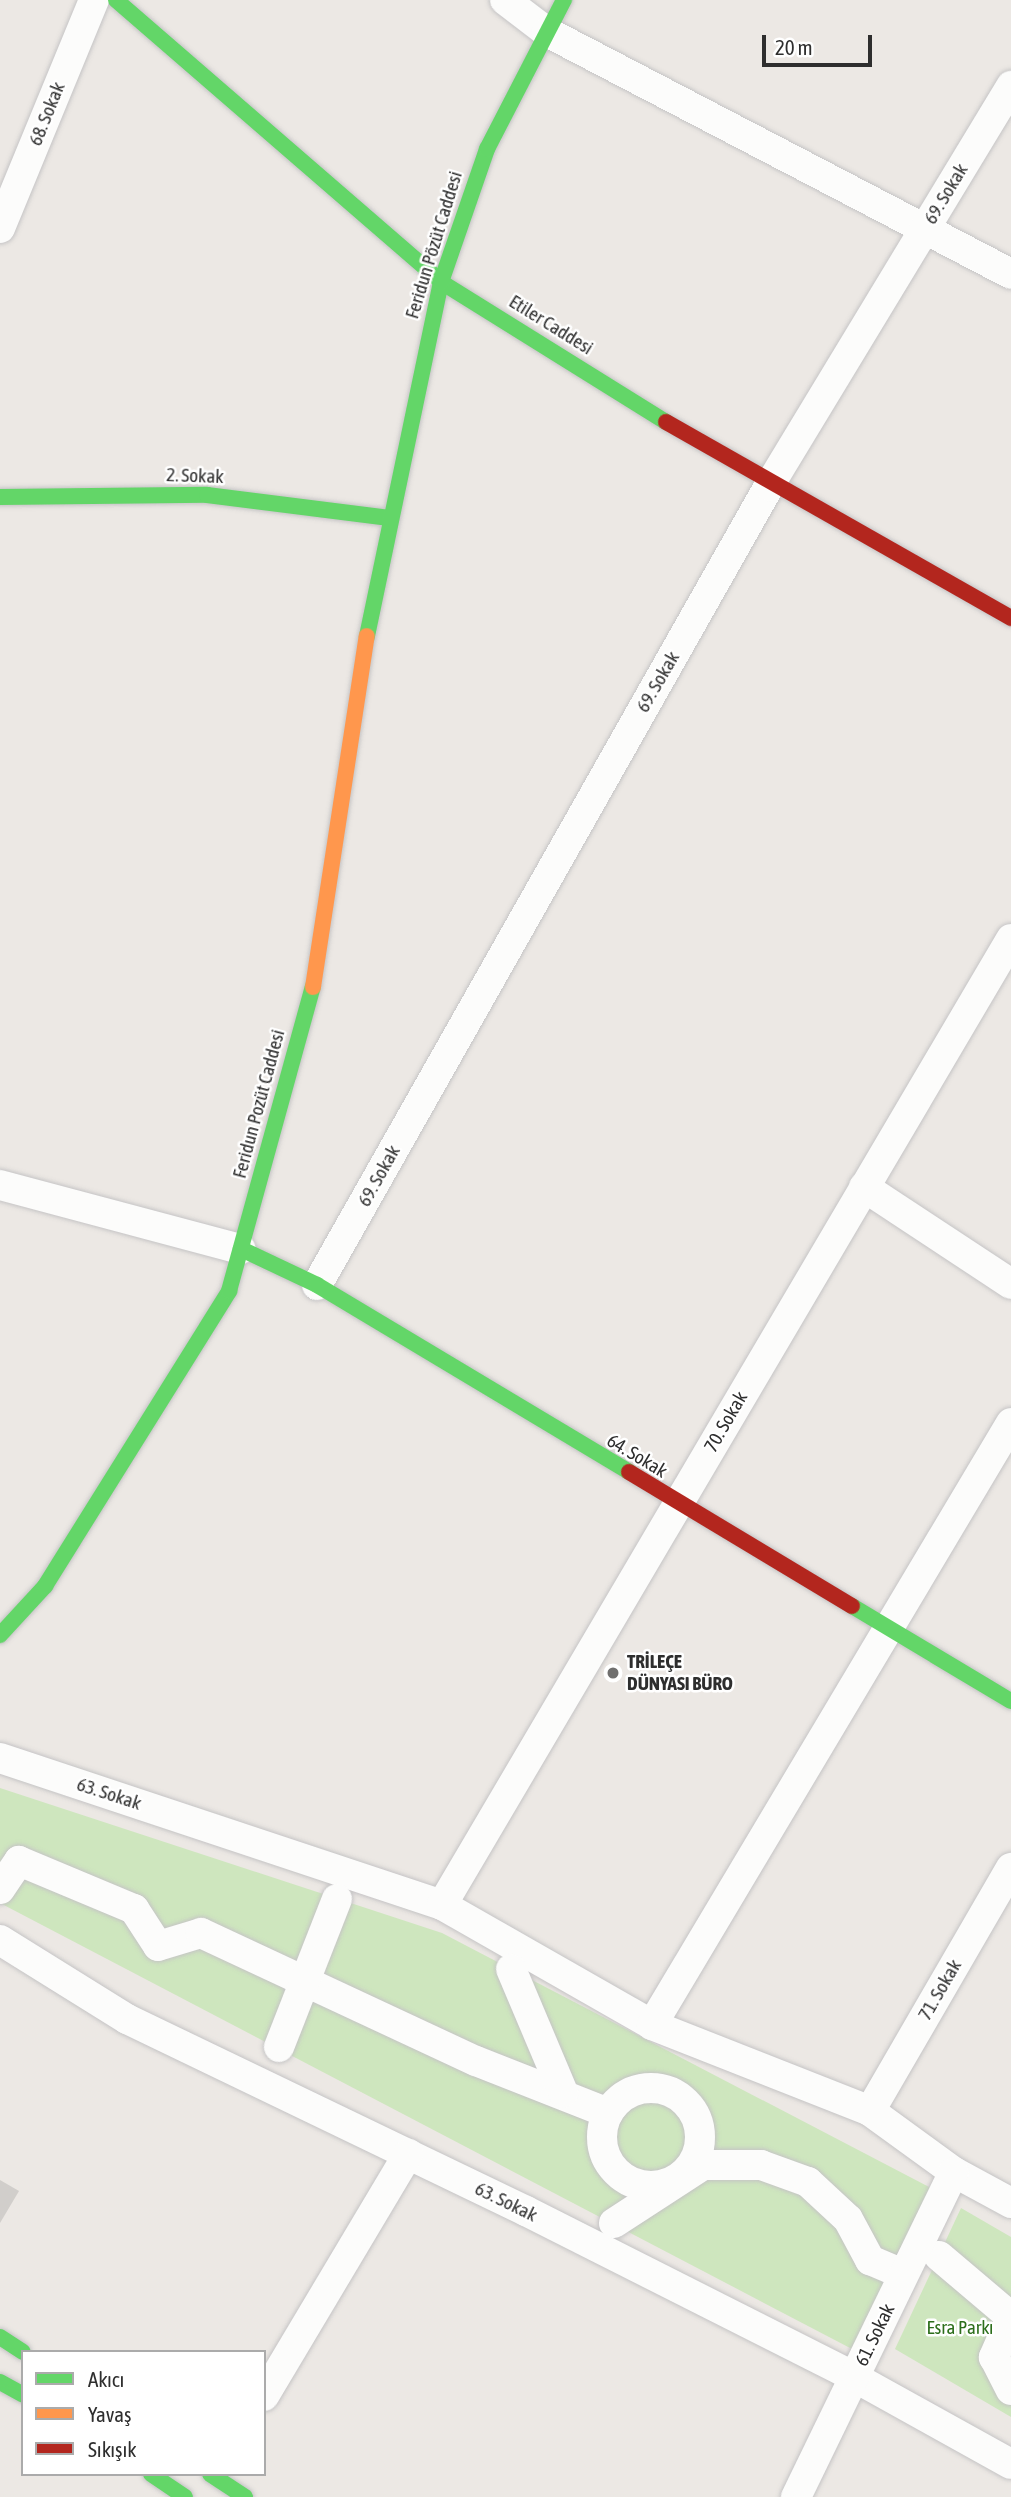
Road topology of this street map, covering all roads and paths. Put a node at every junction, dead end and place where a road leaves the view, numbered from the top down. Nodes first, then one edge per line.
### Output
1 (94, 0) edge
2 (116, 0) edge
3 (505, 0) edge
4 (564, 0) edge
5 (547, 32) junction
6 (1011, 86) edge
7 (927, 225) junction
8 (0, 228) edge
9 (1011, 274) edge
10 (441, 282) junction
11 (769, 486) junction
12 (0, 497) edge
13 (388, 518) junction
14 (1011, 618) edge
15 (1011, 939) edge
16 (0, 1185) edge
17 (864, 1187) junction
18 (241, 1249) junction
19 (1011, 1284) edge
20 (317, 1285) junction
21 (1011, 1423) edge
22 (677, 1505) junction
23 (887, 1630) junction
24 (0, 1635) edge
25 (1011, 1701) edge
26 (0, 1758) edge
27 (1011, 1868) edge
28 (0, 1889) edge
29 (337, 1899) dead end
30 (442, 1905) junction
31 (0, 1940) edge
32 (511, 1969) dead end
33 (306, 1982) junction
34 (652, 2025) junction
35 (279, 2047) dead end
36 (563, 2092) junction
37 (870, 2111) junction
38 (608, 2113) junction
39 (408, 2154) junction
40 (954, 2172) junction
41 (684, 2173) junction
42 (1011, 2203) edge
43 (614, 2223) dead end
44 (939, 2256) dead end
45 (891, 2269) dead end
46 (1011, 2318) edge
47 (0, 2337) edge
48 (21, 2351) edge
49 (855, 2377) junction
50 (0, 2382) edge
51 (1011, 2390) edge
52 (266, 2393) edge
53 (21, 2394) edge
54 (1011, 2464) edge
55 (154, 2476) edge
56 (215, 2476) edge
57 (185, 2497) edge
58 (245, 2497) edge
59 (796, 2497) edge

1 - 8 street, 68. Sokak
2 - 10 street, Etiler Caddesi
3 - 5 street
4 - 5 street, Feridun Pözüt Caddesi
5 - 7 street
5 - 10 street, Feridun Pözüt Caddesi
6 - 7 street, 69. Sokak
7 - 9 street
7 - 11 street, 69. Sokak
10 - 11 street, Etiler Caddesi
10 - 13 street, Feridun Pözüt Caddesi
11 - 14 street, Etiler Caddesi
11 - 20 street, 69. Sokak
12 - 13 street, 2. Sokak
13 - 18 street, Feridun Pozüt Caddesi
15 - 17 street, 70. Sokak
16 - 18 street
17 - 19 street
17 - 22 street, 70. Sokak
18 - 20 street, 64. Sokak
18 - 24 street, Feridun Pozüt Caddesi
20 - 22 street, 64. Sokak
21 - 23 street
22 - 23 street, 64. Sokak
22 - 30 street, 70. Sokak
23 - 25 street, 64. Sokak
23 - 34 street
26 - 30 street, 63. Sokak
27 - 37 street, 71. Sokak
28 - 33 street
29 - 33 street
30 - 34 street, 63. Sokak
31 - 39 street, 63. Sokak
32 - 36 street
33 - 35 street
33 - 36 street
34 - 37 street, 63. Sokak
36 - 38 street
37 - 40 street, 63. Sokak
38 - 41 street
38 - 41 street
39 - 49 street, 63. Sokak
39 - 52 street
40 - 42 street, 63. Sokak
40 - 49 street, 61. Sokak
41 - 43 street
41 - 45 street
44 - 46 street
46 - 51 street
47 - 48 street
49 - 54 street, 63. Sokak
49 - 59 street, 61. Sokak
50 - 53 street
55 - 57 street
56 - 58 street

